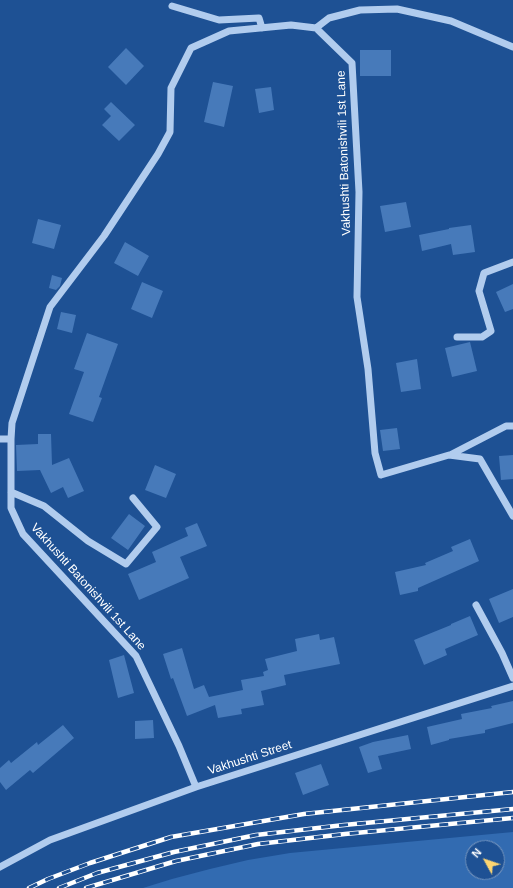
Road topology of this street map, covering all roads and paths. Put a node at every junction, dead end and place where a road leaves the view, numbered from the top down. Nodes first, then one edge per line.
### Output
1 (172, 6) dead end
2 (262, 28) junction
3 (316, 28) junction
4 (513, 47) edge
5 (513, 262) edge
6 (457, 337) dead end
7 (513, 426) edge
8 (0, 439) edge
9 (11, 439) junction
10 (449, 455) junction
11 (11, 492) junction
12 (133, 498) dead end
13 (513, 516) edge
14 (476, 605) dead end
15 (513, 678) edge
16 (513, 686) edge
17 (196, 787) junction
18 (0, 867) edge

1 - 2 street
2 - 3 street, Vakhushti Batonishvili 1st Lane
2 - 9 street, Vakhushti Batonishvili 1st Lane
3 - 4 street
3 - 10 street, Vakhushti Batonishvili 1st Lane
5 - 6 street
7 - 10 street
8 - 9 street
9 - 11 street, Vakhushti Batonishvili 1st Lane
10 - 13 street, Vakhushti Batonishvili 1st Lane
11 - 12 street
11 - 17 street, Vakhushti Batonishvili 1st Lane
14 - 15 street
16 - 17 street, Vakhushti Street
17 - 18 street, Vakhushti Street

